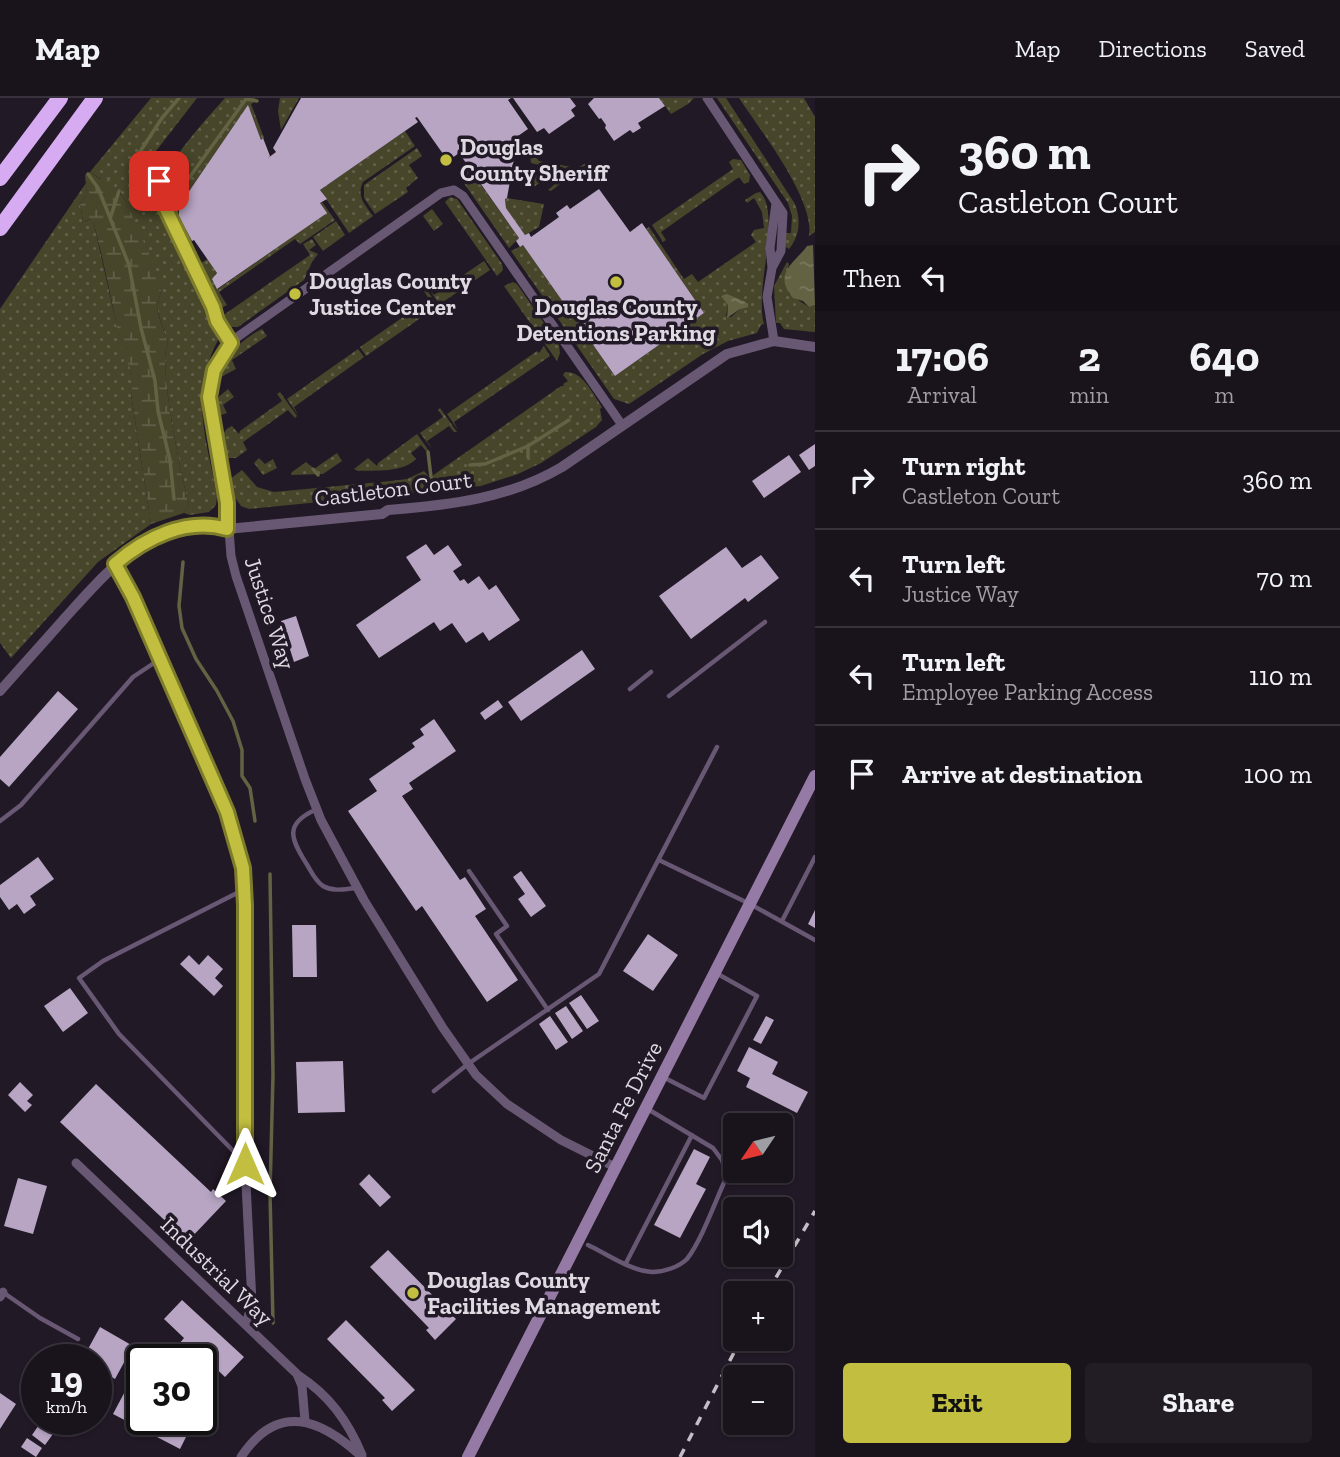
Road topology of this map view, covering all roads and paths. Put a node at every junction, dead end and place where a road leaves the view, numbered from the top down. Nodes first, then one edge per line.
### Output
1 (60, 98) edge
2 (96, 98) edge
3 (707, 98) edge
4 (164, 170) dead end
5 (0, 178) edge
6 (0, 228) edge
7 (774, 341) junction
8 (231, 343) junction
9 (815, 347) edge
10 (622, 425) junction
11 (227, 529) junction
12 (115, 564) junction
13 (765, 622) dead end
14 (160, 659) junction
15 (651, 672) dead end
16 (630, 689) dead end
17 (0, 691) edge
18 (669, 696) dead end
19 (717, 747) dead end
20 (815, 776) edge
21 (317, 809) junction
22 (0, 821) edge
23 (815, 857) edge
24 (659, 860) junction
25 (469, 871) dead end
26 (357, 888) junction
27 (245, 889) junction
28 (750, 904) junction
29 (782, 921) junction
30 (815, 940) edge
31 (715, 973) junction
32 (548, 1010) junction
33 (468, 1064) junction
34 (662, 1076) junction
35 (434, 1091) dead end
36 (646, 1108) junction
37 (692, 1135) junction
38 (75, 1163) dead end
39 (245, 1164) junction
40 (615, 1167) junction
41 (588, 1245) dead end
42 (626, 1263) junction
43 (2, 1295) edge
44 (246, 1325) junction
45 (78, 1339) dead end
46 (297, 1374) junction
47 (305, 1420) junction
48 (356, 1455) edge
49 (241, 1457) edge
50 (468, 1457) edge

1 - 5 highway
2 - 6 highway
3 - 7 street
4 - 8 street
7 - 9 street, Castleton Court
7 - 10 street, Castleton Court
8 - 10 street, Justice Way
8 - 11 street, Justice Way
10 - 11 street, Castleton Court
11 - 12 street, Castleton Court
11 - 21 street, Justice Way
12 - 14 street
12 - 17 street, Castleton Court
13 - 18 lane
14 - 22 lane
14 - 27 street
15 - 16 lane
19 - 24 lane
20 - 28 main road, Santa Fe Drive
21 - 26 street, Justice Way
21 - 26 lane
23 - 29 lane
24 - 28 lane
24 - 32 lane
25 - 32 lane
26 - 33 street, Justice Way
27 - 39 street
27 - 39 lane
28 - 29 lane
28 - 31 main road, Santa Fe Drive
29 - 30 lane
31 - 34 main road, Santa Fe Drive
31 - 34 lane
32 - 33 lane
33 - 35 lane
33 - 40 street, Justice Way
34 - 36 main road, Santa Fe Drive
36 - 37 lane
36 - 40 main road, Santa Fe Drive
37 - 42 lane
37 - 42 lane
38 - 44 street, Industrial Way
39 - 44 street
40 - 50 main road, Santa Fe Drive
41 - 42 lane
43 - 45 lane
44 - 46 street, Industrial Way
46 - 47 street
46 - 48 street, Industrial Way
47 - 48 street
47 - 49 street

